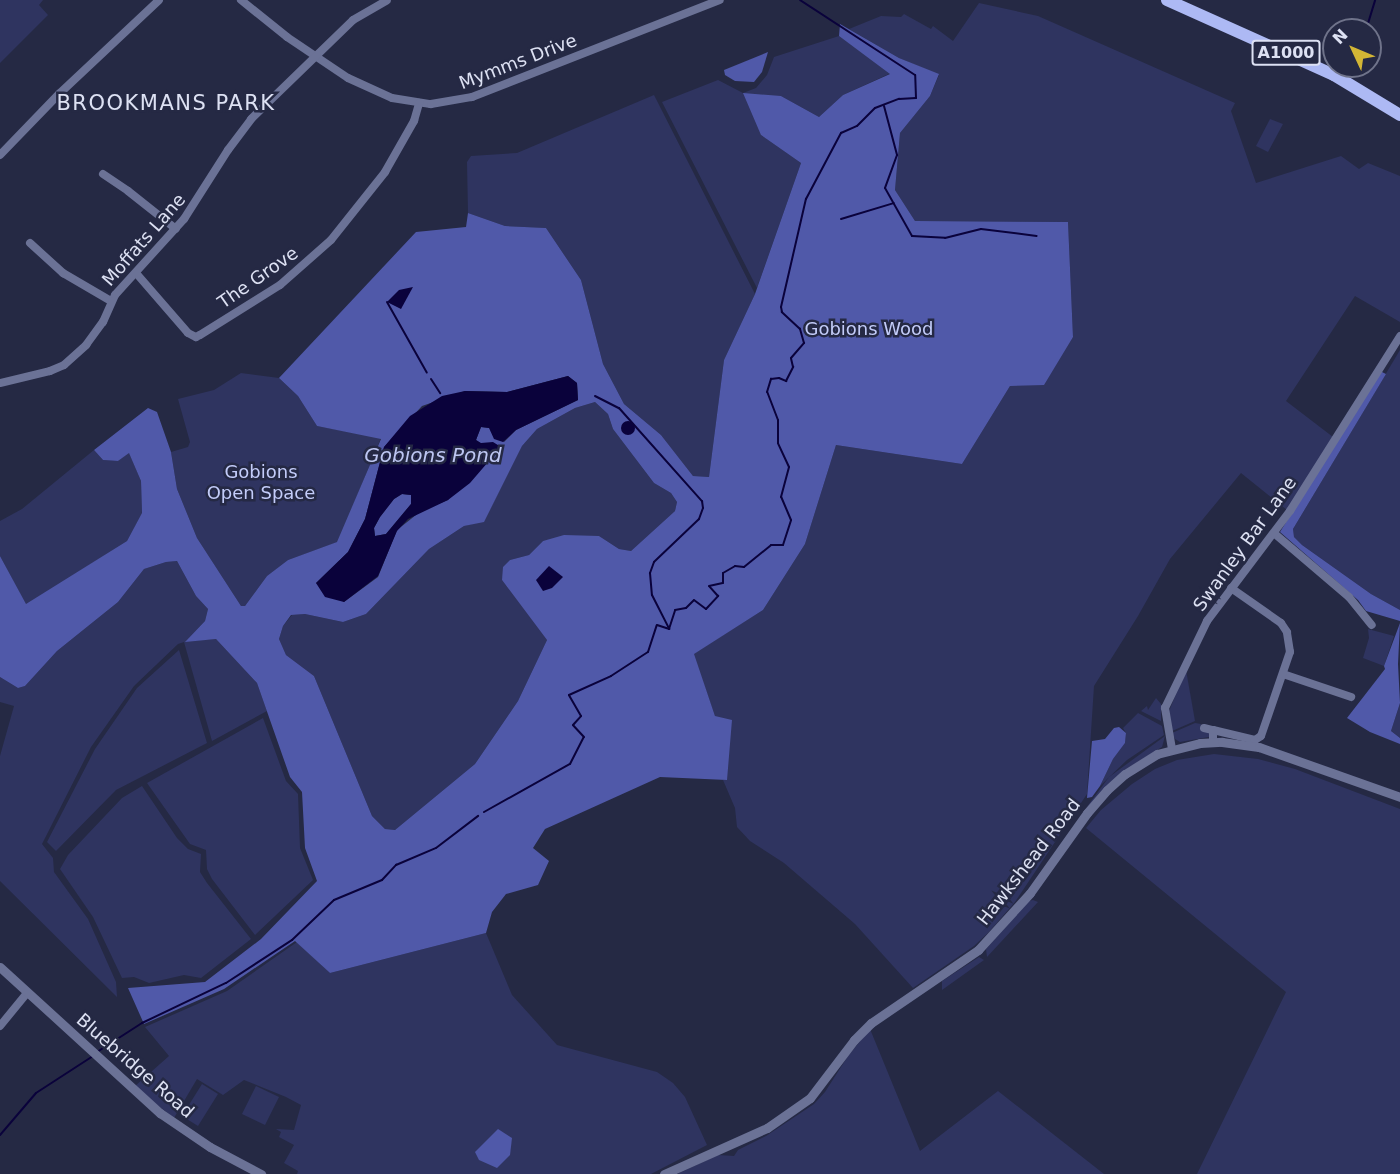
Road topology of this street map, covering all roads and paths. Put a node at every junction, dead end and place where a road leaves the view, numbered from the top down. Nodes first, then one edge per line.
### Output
1 (159, 0) edge
2 (241, 0) edge
3 (387, 0) edge
4 (720, 0) edge
5 (1167, 0) edge
6 (315, 57) junction
7 (419, 104) junction
8 (1400, 115) edge
9 (0, 155) edge
10 (103, 174) dead end
11 (176, 229) junction
12 (30, 243) dead end
13 (136, 273) junction
14 (111, 301) junction
15 (1400, 336) edge
16 (0, 383) edge
17 (1275, 534) junction
18 (1231, 588) junction
19 (1372, 625) dead end
20 (1283, 674) junction
21 (1351, 697) dead end
22 (1204, 728) dead end
23 (1213, 730) junction
24 (1213, 742) junction
25 (1172, 749) junction
26 (1400, 797) edge
27 (0, 967) edge
28 (27, 993) junction
29 (0, 1026) edge
30 (261, 1174) edge
31 (664, 1174) edge

1 - 9 street
2 - 6 street, Mymms Drive
3 - 6 street, Moffats Lane
4 - 7 street, Mymms Drive
5 - 8 main road, A1000
6 - 7 street, Mymms Drive
6 - 11 street, Moffats Lane
7 - 13 street, The Grove
10 - 11 street
11 - 13 street, Moffats Lane
12 - 14 street
13 - 14 street, Moffats Lane
14 - 16 street, Moffats Lane
15 - 17 street, Swanley Bar Lane
17 - 18 street, Swanley Bar Lane
17 - 19 street
18 - 20 street
18 - 25 street, Swanley Bar Lane
20 - 21 street
20 - 23 street
22 - 23 street
23 - 24 street
24 - 25 street, Hawkshead Road
24 - 26 street, Hawkshead Road
25 - 31 street, Hawkshead Road
27 - 28 street, Bluebridge Road
28 - 29 street
28 - 30 street, Bluebridge Road

